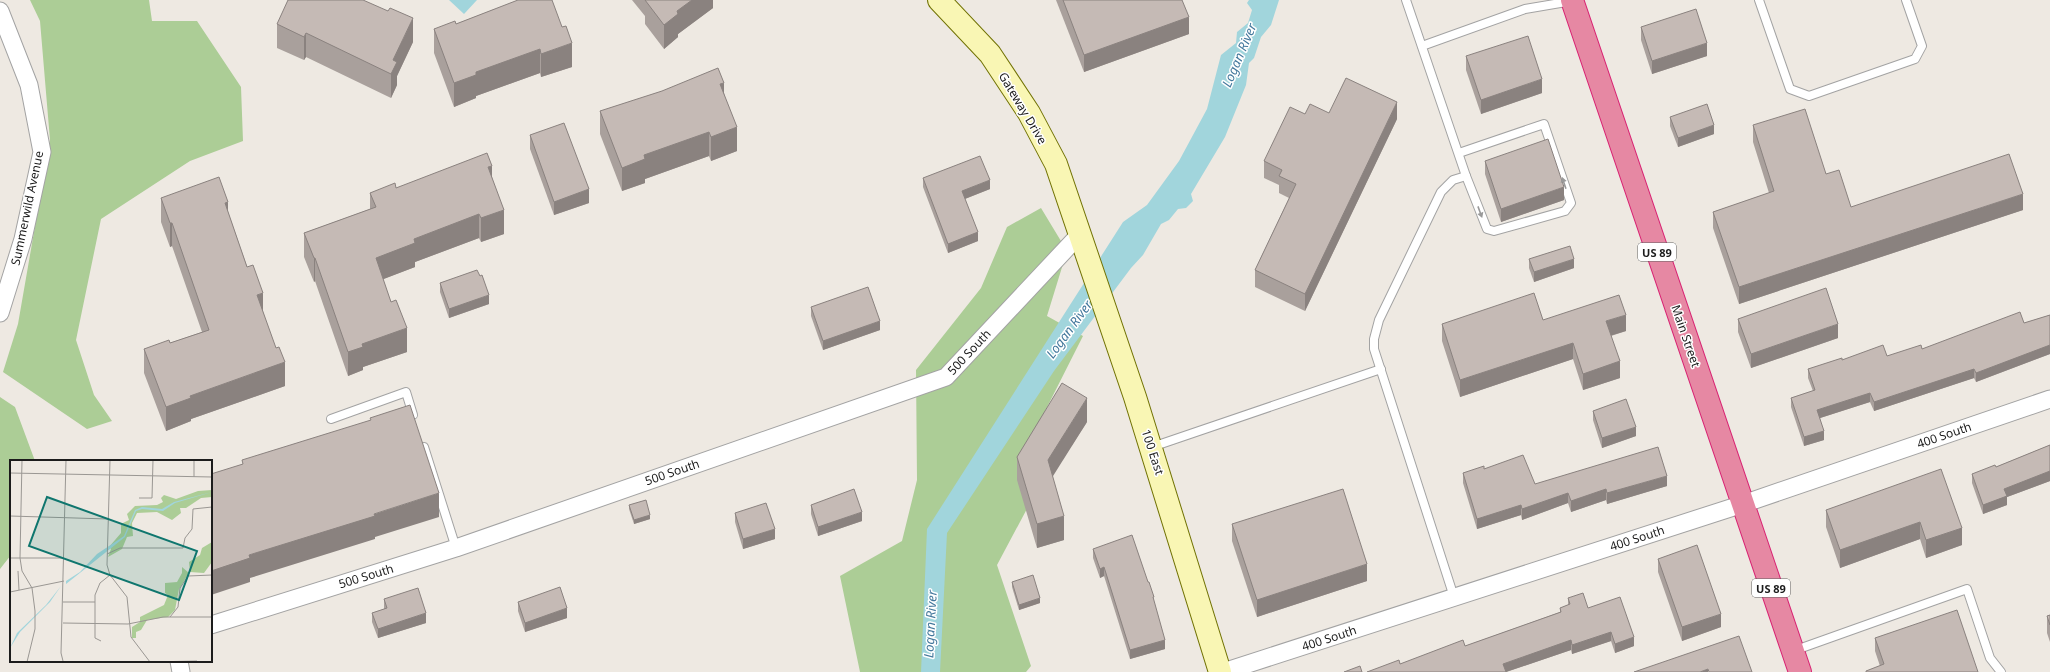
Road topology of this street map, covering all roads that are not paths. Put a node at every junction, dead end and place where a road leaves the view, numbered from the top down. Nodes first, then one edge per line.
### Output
1 (939, 0) edge
2 (1406, 0) edge
3 (1573, 0) edge
4 (1759, 0) edge
5 (1906, 0) edge
6 (0, 11) edge
7 (1422, 46) junction
8 (1459, 153) junction
9 (1466, 176) junction
10 (1080, 234) junction
11 (0, 313) edge
12 (1380, 369) junction
13 (2050, 399) edge
14 (331, 419) dead end
15 (416, 422) edge
16 (421, 438) edge
17 (1151, 448) junction
18 (1743, 504) junction
19 (456, 548) junction
20 (1454, 597) junction
21 (212, 625) edge
22 (1793, 651) junction
23 (179, 662) edge
24 (181, 672) edge
25 (1220, 672) edge
26 (1223, 672) edge
27 (1800, 672) edge
28 (2002, 672) edge

1 - 10 main road, Gateway Drive
2 - 7 lane
3 - 7 lane
3 - 18 highway, Main Street / US 89
4 - 5 lane
6 - 11 street, Summerwild Avenue
7 - 8 lane
8 - 9 lane
9 -> 8 lane
9 - 12 lane
10 - 17 main road, 100 East
10 - 19 street, 500 South
12 - 17 lane
12 - 20 lane
13 - 18 street, 400 South
14 - 15 lane
16 - 19 lane
17 - 25 main road, 100 East
18 - 20 street, 400 South
18 - 22 highway, Main Street / US 89
19 - 21 street, 500 South
20 - 26 street, 400 South
22 - 27 highway, Main Street / US 89
22 - 28 lane
23 - 24 street

